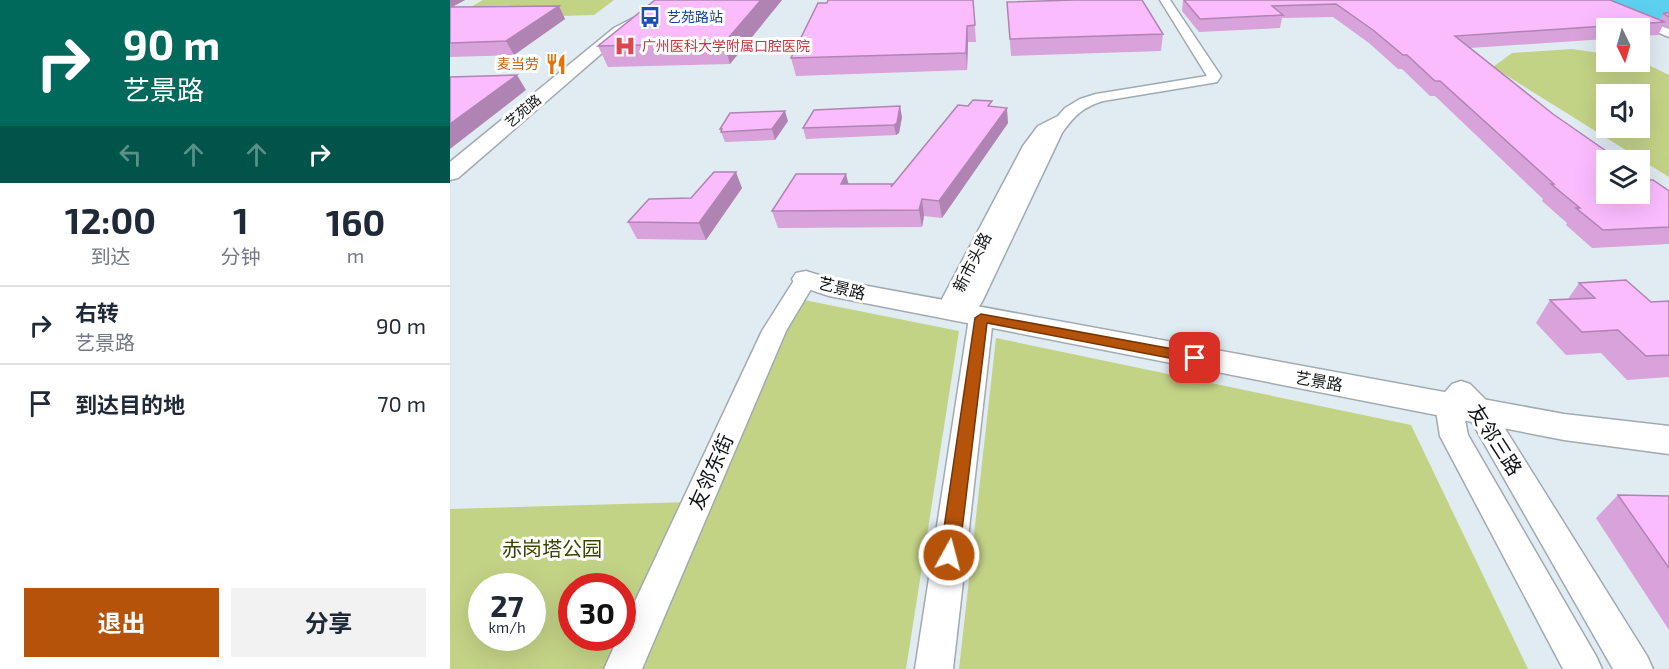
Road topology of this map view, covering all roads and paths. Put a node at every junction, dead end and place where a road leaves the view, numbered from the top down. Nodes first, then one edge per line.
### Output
1 (681, 0) edge
2 (691, 0) edge
3 (1165, 0) edge
4 (1585, 0) edge
5 (1669, 25) edge
6 (1654, 27) junction
7 (1669, 33) edge
8 (450, 160) edge
9 (450, 173) edge
10 (806, 279) joint
11 (965, 308) junction
12 (1463, 402) junction
13 (1669, 422) edge
14 (1669, 440) edge
15 (623, 669) edge
16 (934, 669) edge
17 (1583, 669) edge
18 (1634, 669) edge

1 - 8 street, 艺苑路
2 - 9 street, 艺苑路
3 - 11 street, 新市头路
4 - 6 street
5 - 6 street
6 - 7 street
10 - 11 street, 艺景路
10 - 15 street, 友邻东街
11 - 12 street, 艺景路
11 - 16 street, 新市头路
12 - 13 street, 艺景路
12 - 14 street, 艺景路
12 - 17 street, 友邻三路
12 - 18 street, 友邻三路

